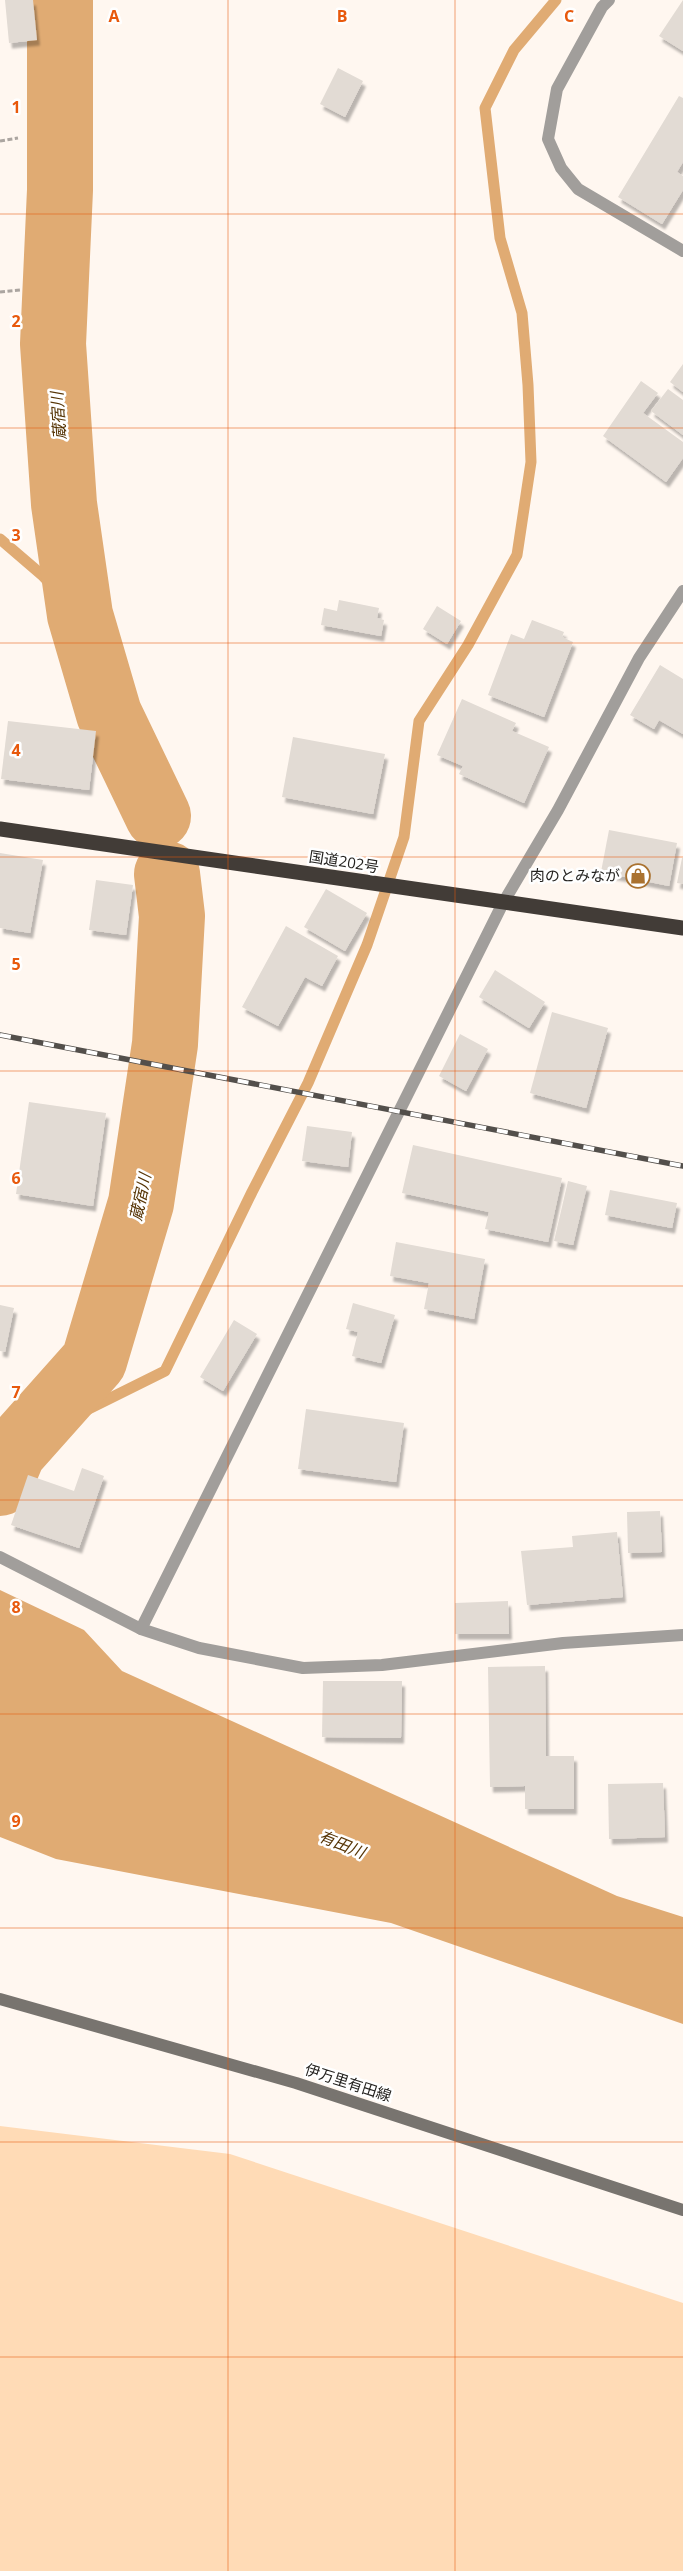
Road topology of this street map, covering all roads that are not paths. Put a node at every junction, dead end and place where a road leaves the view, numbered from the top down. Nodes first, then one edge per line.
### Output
1 (608, 0) edge
2 (683, 251) edge
3 (683, 591) edge
4 (0, 829) edge
5 (503, 903) junction
6 (683, 928) edge
7 (0, 1557) edge
8 (141, 1629) junction
9 (683, 1635) edge
10 (0, 1999) edge
11 (683, 2210) edge

1 - 2 street
3 - 5 street
4 - 5 highway, 国道202号
5 - 6 highway, 国道202号
5 - 8 street
7 - 8 street
8 - 9 street
10 - 11 main road, 伊万里有田線

